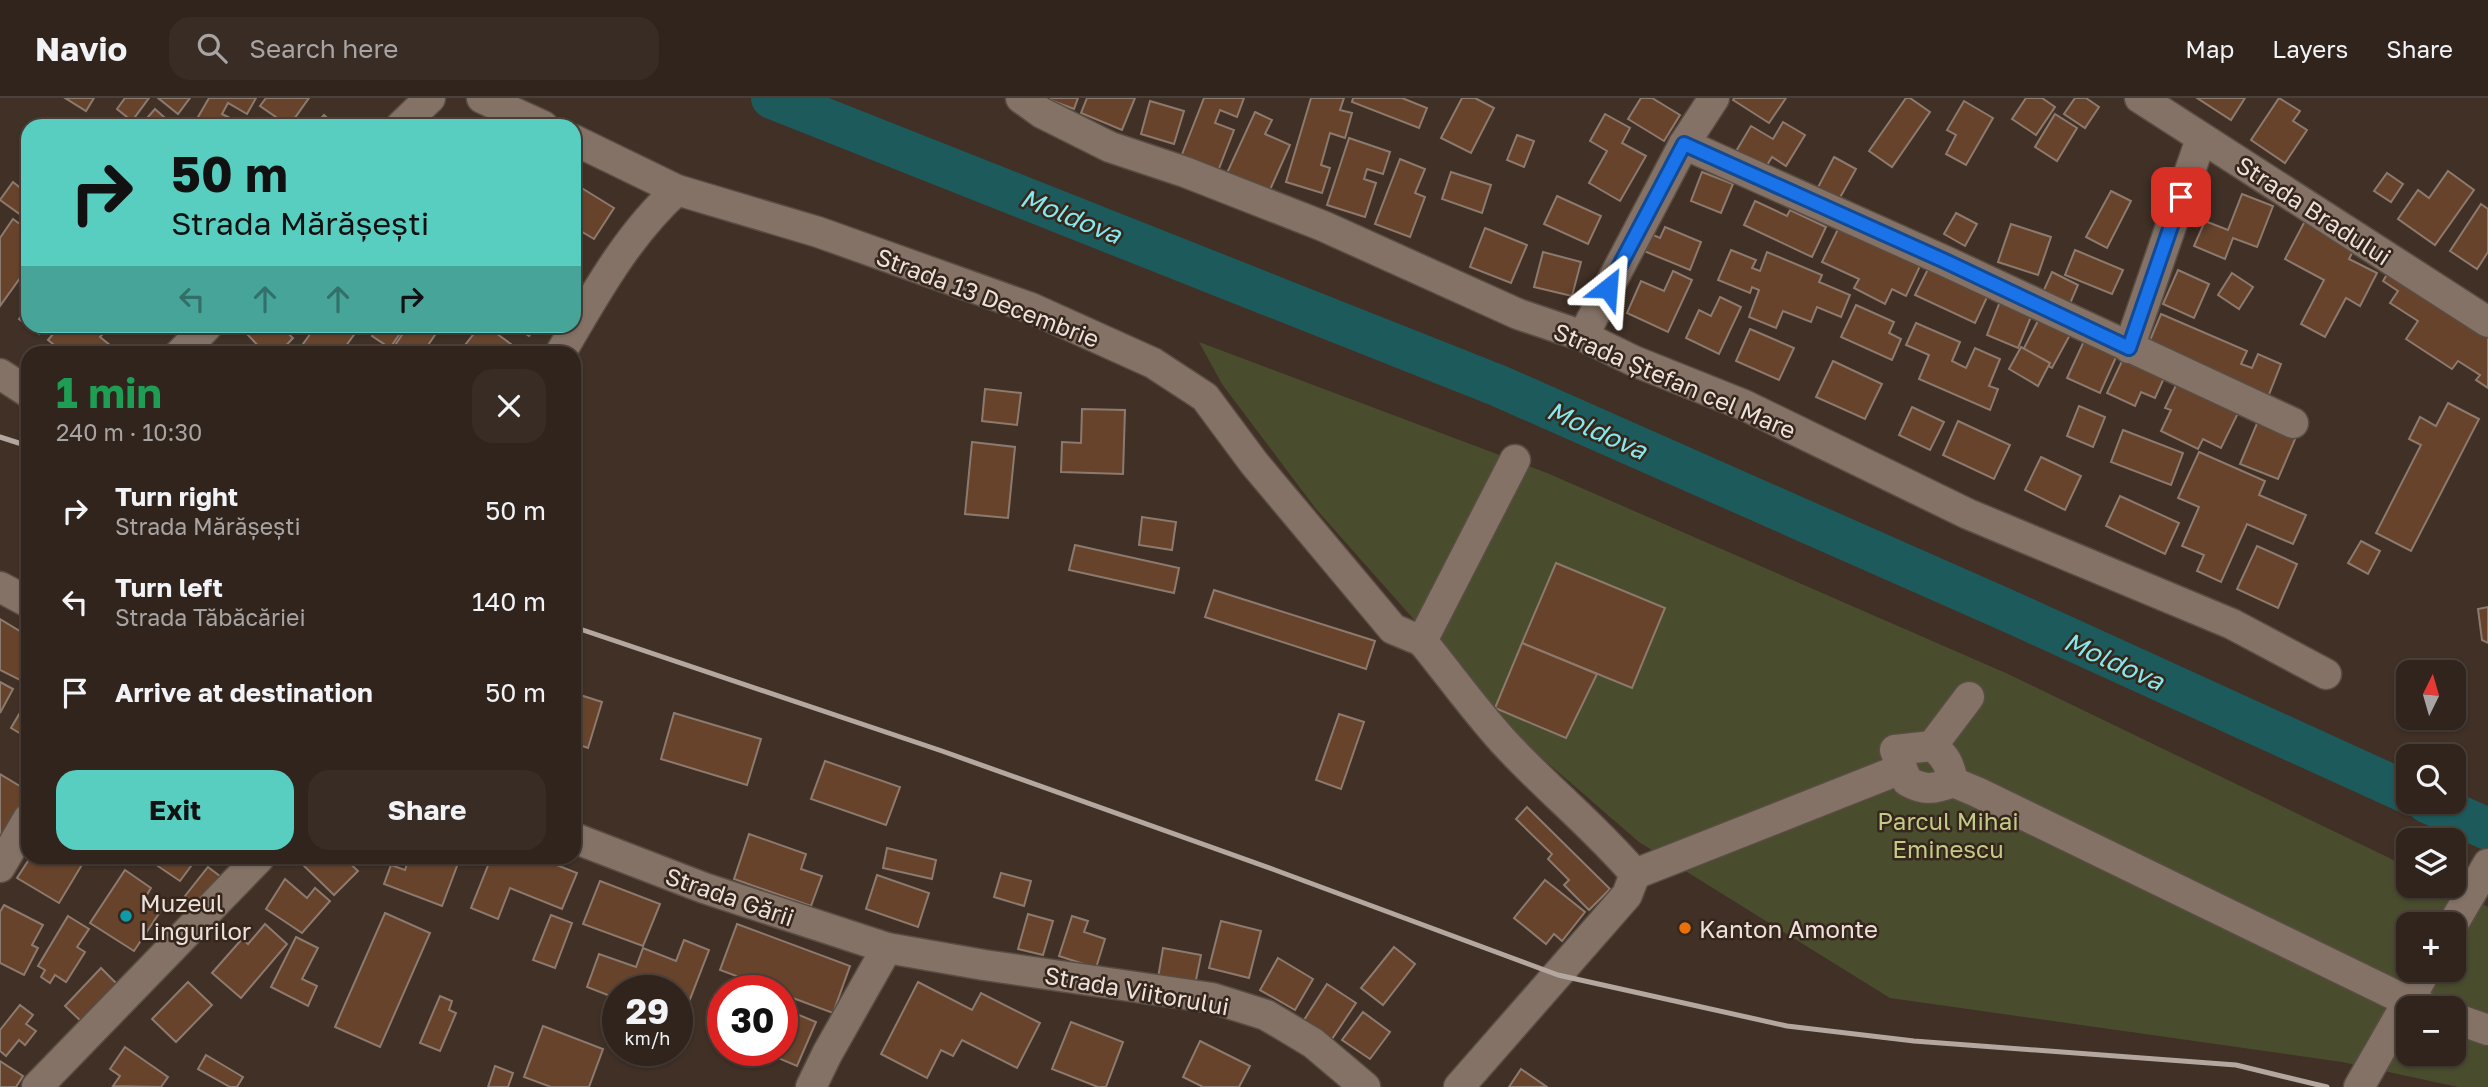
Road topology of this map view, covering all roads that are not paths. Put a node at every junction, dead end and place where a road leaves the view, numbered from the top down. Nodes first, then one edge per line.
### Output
1 (430, 98) edge
2 (482, 98) edge
3 (1021, 98) edge
4 (2140, 98) edge
5 (1712, 99) edge
6 (408, 119) edge
7 (528, 119) edge
8 (2201, 138) junction
9 (581, 143) edge
10 (1684, 144) junction
11 (677, 190) junction
12 (581, 320) edge
13 (2488, 322) edge
14 (200, 333) edge
15 (1583, 336) junction
16 (188, 346) edge
17 (2129, 348) junction
18 (0, 374) edge
19 (21, 388) edge
20 (2293, 423) dead end
21 (1515, 460) dead end
22 (0, 587) edge
23 (21, 598) edge
24 (1422, 641) junction
25 (2326, 674) dead end
26 (1969, 697) dead end
27 (1932, 746) junction
28 (1901, 769) junction
29 (1953, 782) junction
30 (21, 831) edge
31 (581, 841) edge
32 (253, 864) edge
33 (0, 867) edge
34 (1635, 874) junction
35 (2481, 877) edge
36 (2460, 912) edge
37 (887, 948) junction
38 (2399, 996) edge
39 (2466, 1022) edge
40 (2488, 1030) edge
41 (2396, 1035) edge
42 (37, 1087) edge
43 (811, 1087) edge
44 (1365, 1087) edge
45 (1459, 1087) edge
46 (2359, 1087) edge

1 - 6 street
2 - 7 street
3 - 15 street, Strada Ștefan cel Mare
4 - 8 street, Strada Bradului
5 - 10 street
8 - 13 street, Strada Bradului
8 - 17 street
9 - 11 street, Strada 13 Decembrie
10 - 15 street
10 - 17 street
11 - 12 street
11 - 24 street, Strada 13 Decembrie
14 - 16 street
15 - 25 street, Strada Ștefan cel Mare
17 - 20 street
18 - 19 street
21 - 24 street
22 - 23 street
24 - 34 street, Strada 13 Decembrie
26 - 27 street
27 - 28 street
27 - 29 street
28 - 29 street
28 - 34 street
29 - 38 street
30 - 33 street
31 - 37 street, Strada Gării
32 - 42 street
34 - 45 street
35 - 36 street
37 - 43 street
37 - 44 street, Strada Viitorului
39 - 40 street
41 - 46 street

